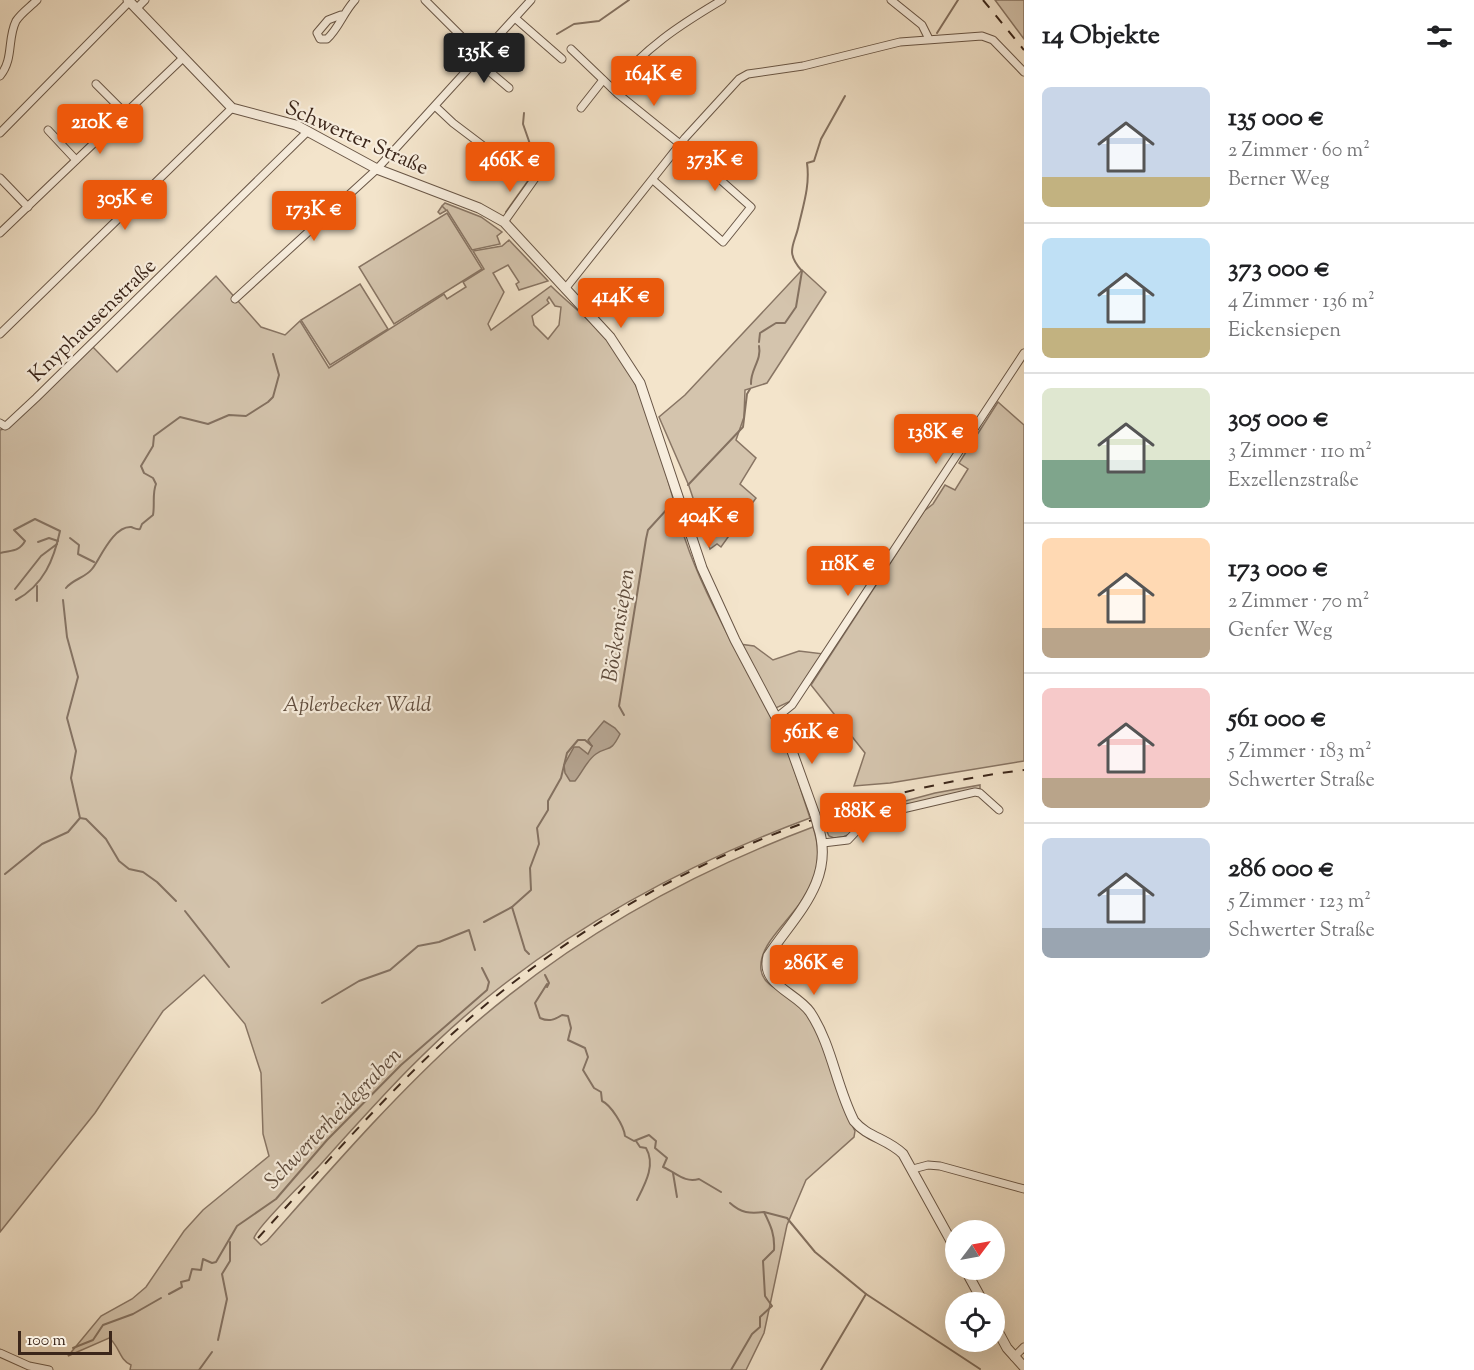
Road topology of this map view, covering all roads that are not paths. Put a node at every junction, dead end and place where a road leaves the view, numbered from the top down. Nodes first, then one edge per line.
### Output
1 (37, 0) edge
2 (145, 0) edge
3 (354, 0) edge
4 (425, 0) edge
5 (531, 0) edge
6 (722, 0) edge
7 (891, 0) edge
8 (131, 4) edge
9 (341, 15) dead end
10 (515, 18) junction
11 (929, 39) junction
12 (571, 50) dead end
13 (183, 58) junction
14 (478, 58) junction
15 (562, 58) dead end
16 (1024, 72) edge
17 (0, 76) edge
18 (603, 80) junction
19 (96, 84) dead end
20 (508, 88) dead end
21 (612, 88) junction
22 (436, 107) junction
23 (232, 108) junction
24 (581, 108) dead end
25 (125, 113) junction
26 (48, 130) dead end
27 (308, 131) junction
28 (0, 133) edge
29 (680, 144) junction
30 (486, 148) dead end
31 (76, 160) junction
32 (377, 169) junction
33 (536, 177) dead end
34 (0, 178) edge
35 (653, 180) junction
36 (28, 207) junction
37 (504, 222) junction
38 (0, 234) edge
39 (565, 289) junction
40 (235, 298) dead end
41 (0, 334) edge
42 (1024, 353) edge
43 (0, 423) edge
44 (777, 717) junction
45 (999, 810) dead end
46 (823, 843) junction
47 (913, 1169) junction
48 (1024, 1189) edge
49 (945, 1229) edge
50 (1005, 1343) edge
51 (1024, 1347) edge
52 (0, 1353) edge
53 (1014, 1358) junction
54 (1024, 1366) edge
55 (49, 1370) edge

1 - 17 street
2 - 8 street
3 - 9 street
4 - 14 street
5 - 10 street
6 - 21 street
7 - 11 street
8 - 13 street
8 - 28 street
10 - 14 street
10 - 15 street
11 - 16 street
11 - 29 street
12 - 18 street
13 - 23 street
13 - 25 street
14 - 20 street
14 - 22 street
18 - 21 street
18 - 24 street
19 - 25 street
21 - 29 street
22 - 30 street
22 - 32 street
23 - 27 street, Schwerter Straße
23 - 41 street
25 - 31 street
26 - 31 street
27 - 32 street, Schwerter Straße
27 - 43 street, Knyphausenstraße
29 - 35 street
29 - 35 street
31 - 36 street
32 - 37 street, Schwerter Straße
32 - 40 street
33 - 37 street
34 - 36 street
35 - 39 street
36 - 38 street
37 - 39 street, Schwerter Straße
39 - 44 street, Schwerter Straße
42 - 44 street
44 - 46 street, Schwerter Straße, bridge
45 - 46 street
46 - 47 street, Schwerter Straße
47 - 48 street
47 - 49 street
50 - 53 street
51 - 53 street
52 - 55 street
53 - 54 street

